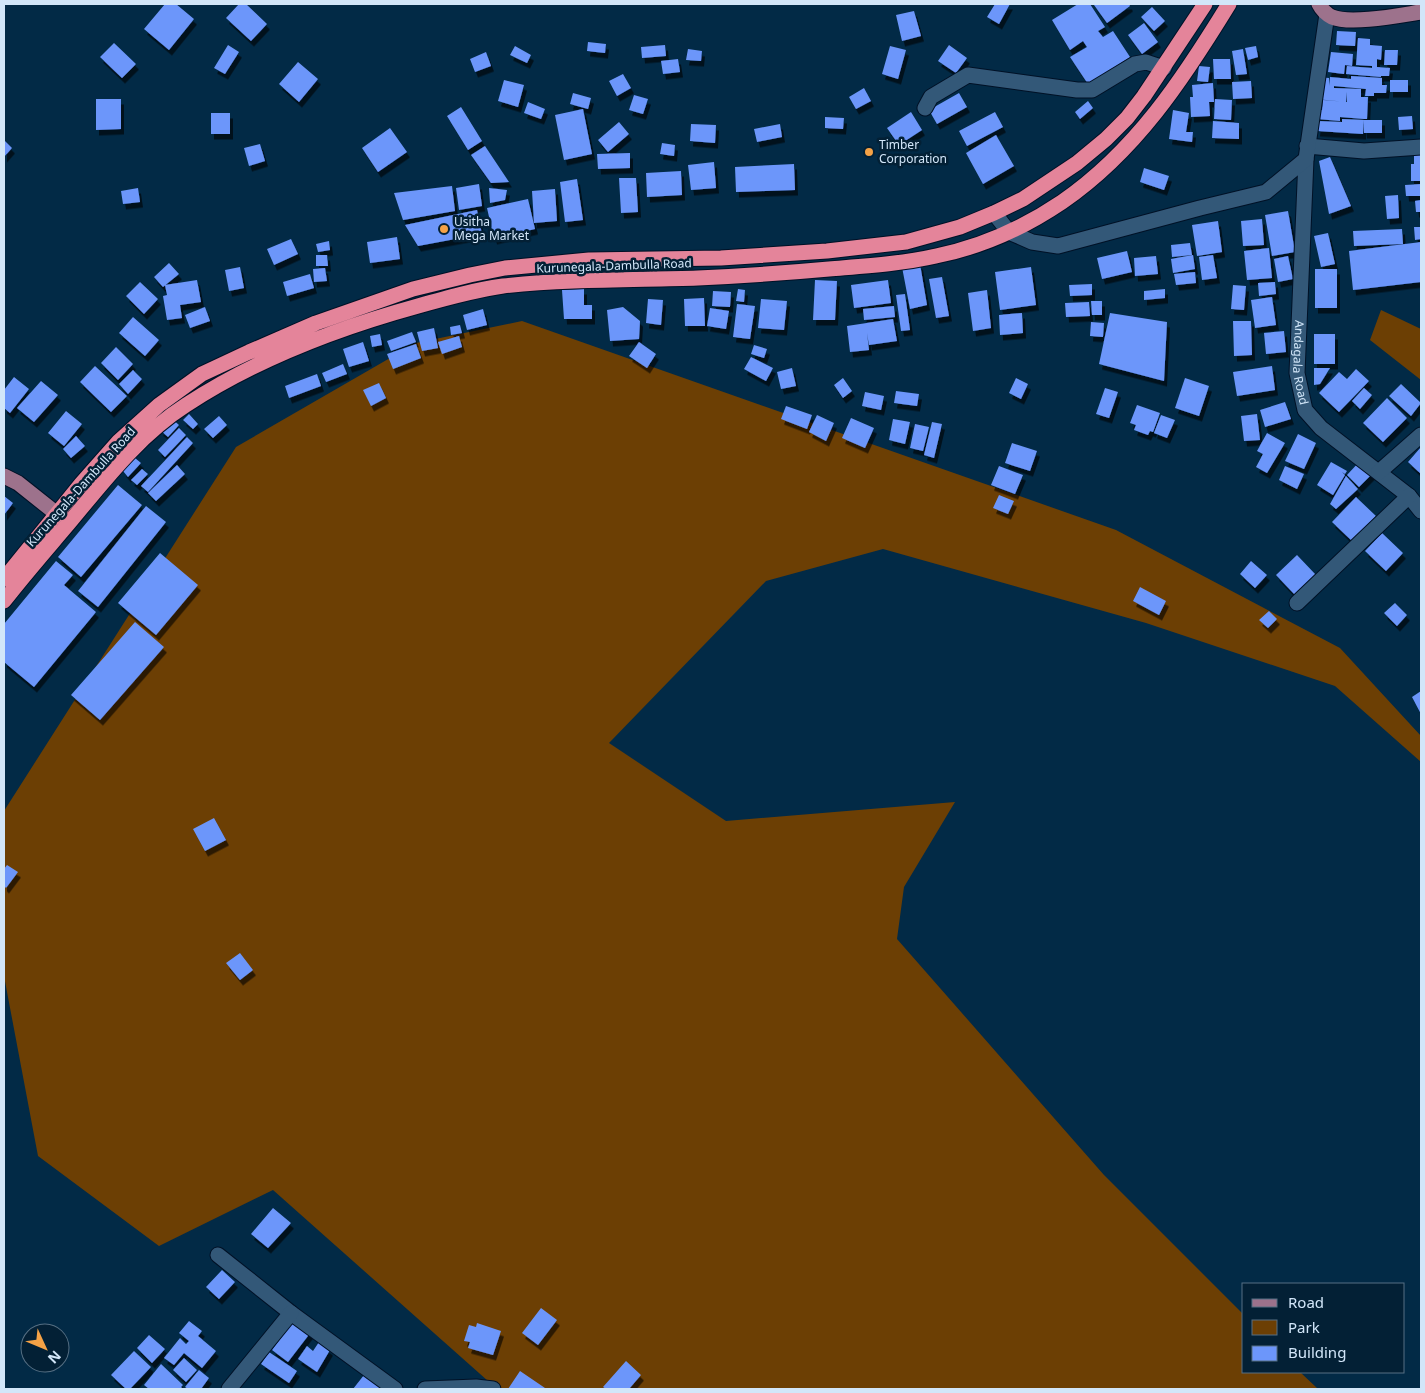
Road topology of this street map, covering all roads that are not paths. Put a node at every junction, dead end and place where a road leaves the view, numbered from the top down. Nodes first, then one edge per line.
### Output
1 (1205, 4) edge
2 (1229, 4) edge
3 (1323, 9) edge
4 (1421, 12) edge
5 (1164, 68) junction
6 (925, 108) dead end
7 (1421, 147) edge
8 (1307, 153) junction
9 (994, 213) junction
10 (1009, 232) junction
11 (1421, 435) edge
12 (1379, 472) junction
13 (4, 476) edge
14 (1409, 496) junction
15 (1421, 511) edge
16 (63, 518) junction
17 (4, 579) edge
18 (4, 601) edge
19 (1297, 603) dead end
20 (218, 1256) dead end
21 (291, 1313) junction
22 (229, 1389) edge
23 (395, 1389) edge
24 (424, 1389) edge
25 (493, 1389) edge

1 - 5 highway, Kurunegala-Dambulla Road
2 - 10 highway, Kurunegala-Dambulla Road
3 - 4 main road
3 - 8 street, Andagala Road
5 - 6 street
5 - 9 highway, Kurunegala-Dambulla Road
7 - 8 street
8 - 10 street
8 - 12 street, Andagala Road
9 - 10 street
9 - 16 highway, Kurunegala-Dambulla Road
10 - 16 highway, Kurunegala-Dambulla Road
11 - 12 street
12 - 14 street, Andagala Road
13 - 16 main road
14 - 15 street, Andagala Road
14 - 19 street
16 - 17 highway, Kurunegala-Dambulla Road
16 - 18 highway, Kurunegala-Dambulla Road
20 - 21 street
21 - 22 street
21 - 23 street
24 - 25 street

